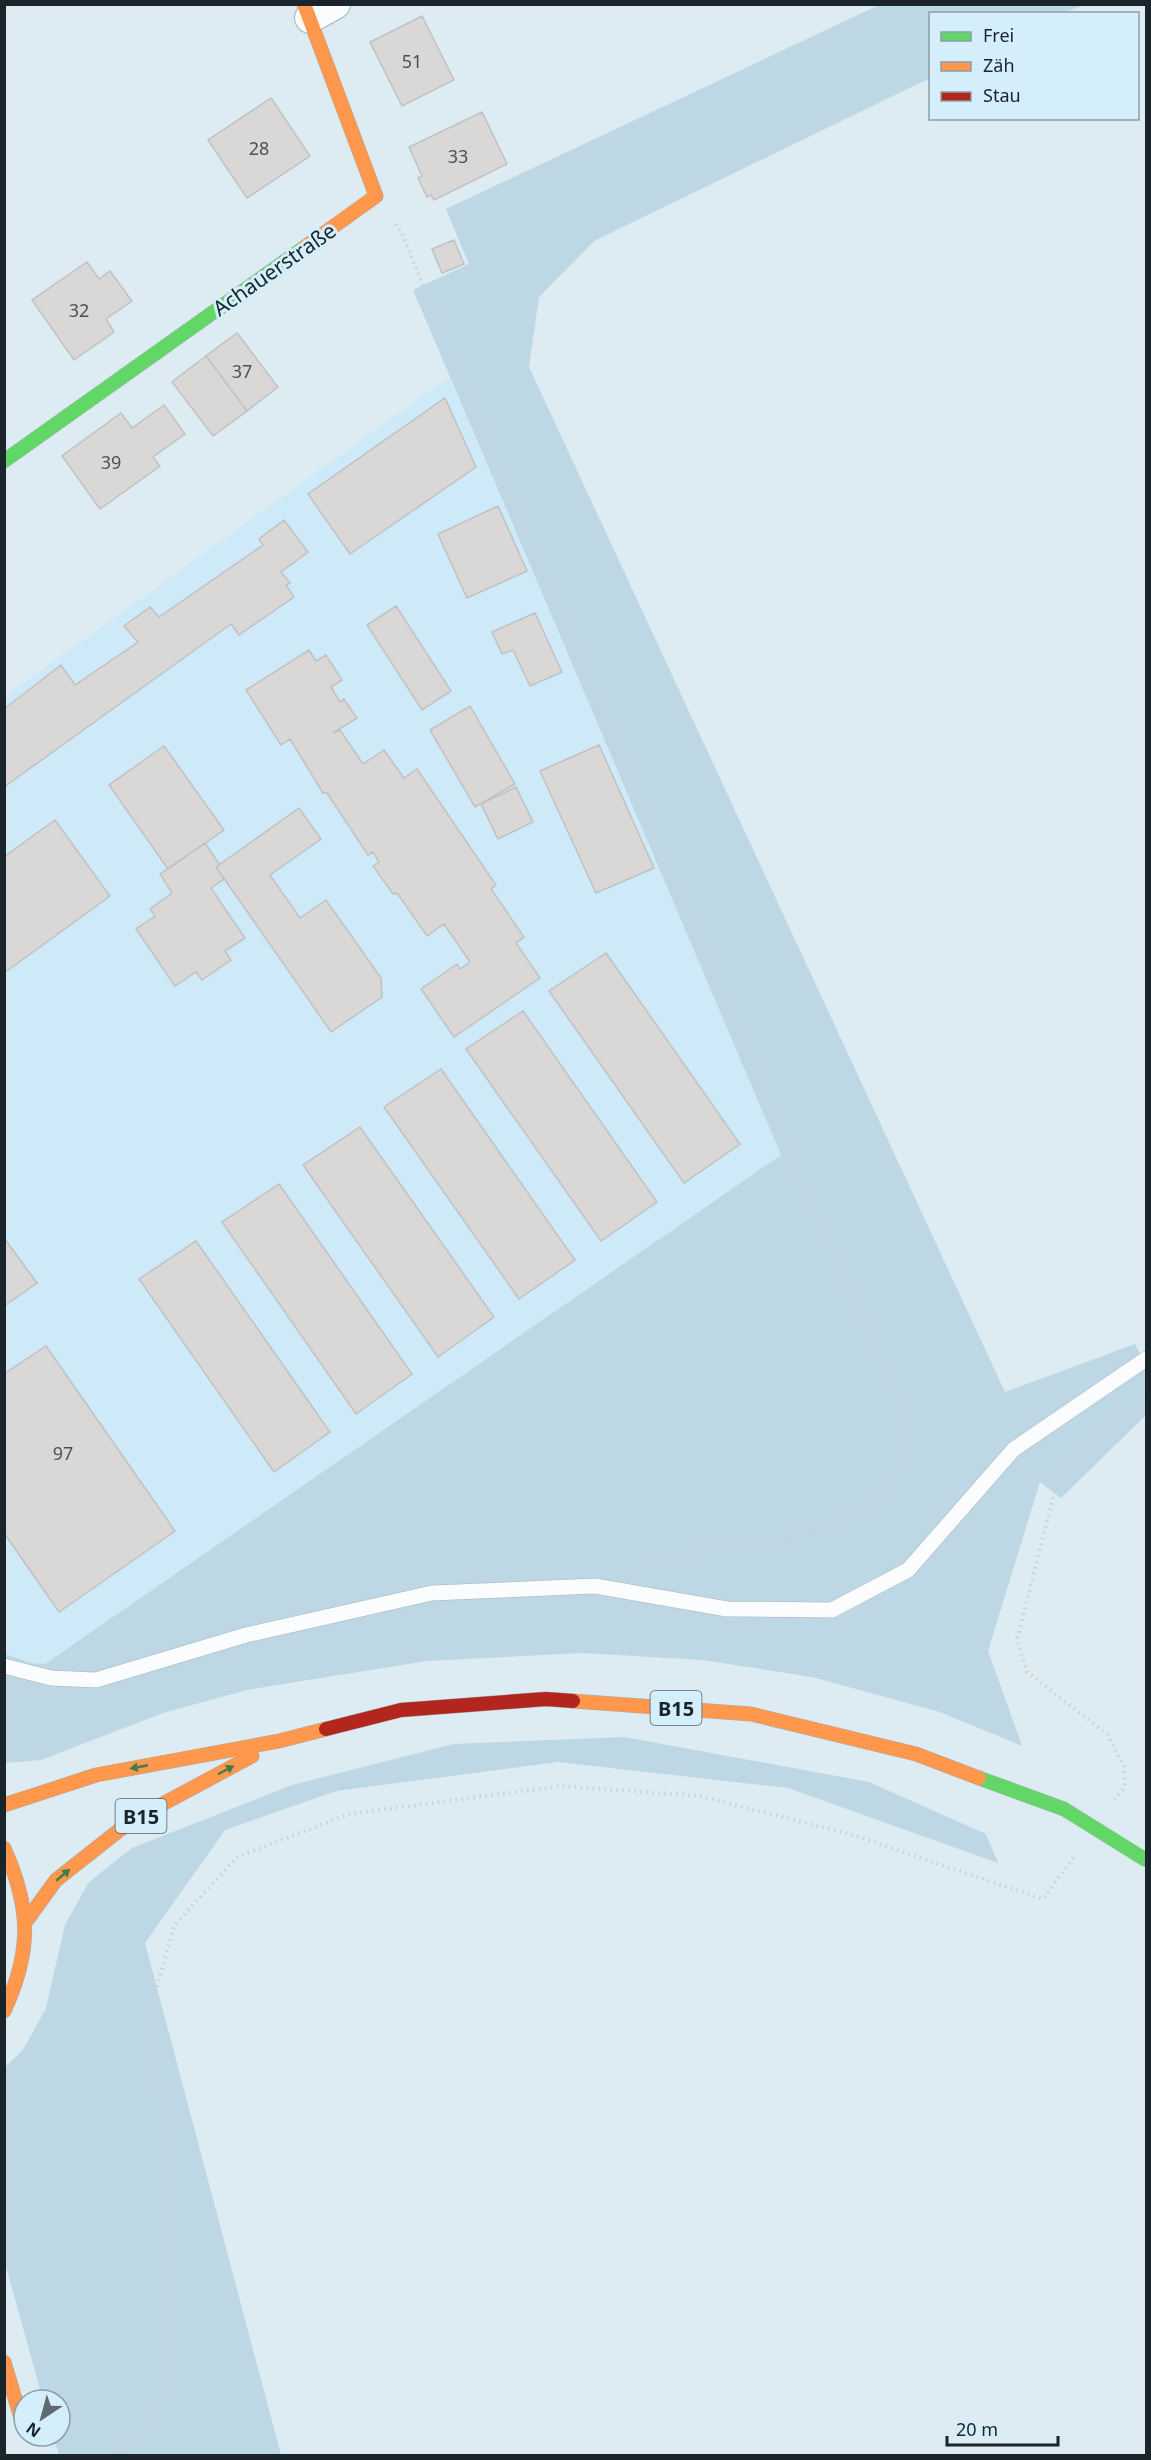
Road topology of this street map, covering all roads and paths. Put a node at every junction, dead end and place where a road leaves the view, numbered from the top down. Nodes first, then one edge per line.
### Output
1 (317, 9) edge
2 (376, 196) junction
3 (4, 461) edge
4 (1146, 1359) edge
5 (1146, 1394) edge
6 (595, 1586) junction
7 (4, 1666) edge
8 (279, 1741) junction
9 (4, 1805) edge
10 (1112, 1805) dead end
11 (4, 1848) edge
12 (1077, 1852) dead end
13 (1146, 1860) edge
14 (27, 1920) junction
15 (4, 2011) edge
16 (5, 2365) edge
17 (12, 2388) edge
18 (114, 2455) edge

1 - 2 main road
2 - 3 main road, Achauerstraße
2 - 6 path
4 - 6 lane
5 - 10 path
6 - 7 lane
8 -> 9 main road, B15
8 - 13 main road, B15, bridge
14 -> 8 main road, B15
11 - 14 main road
12 - 18 path
14 - 15 main road
16 - 17 main road

